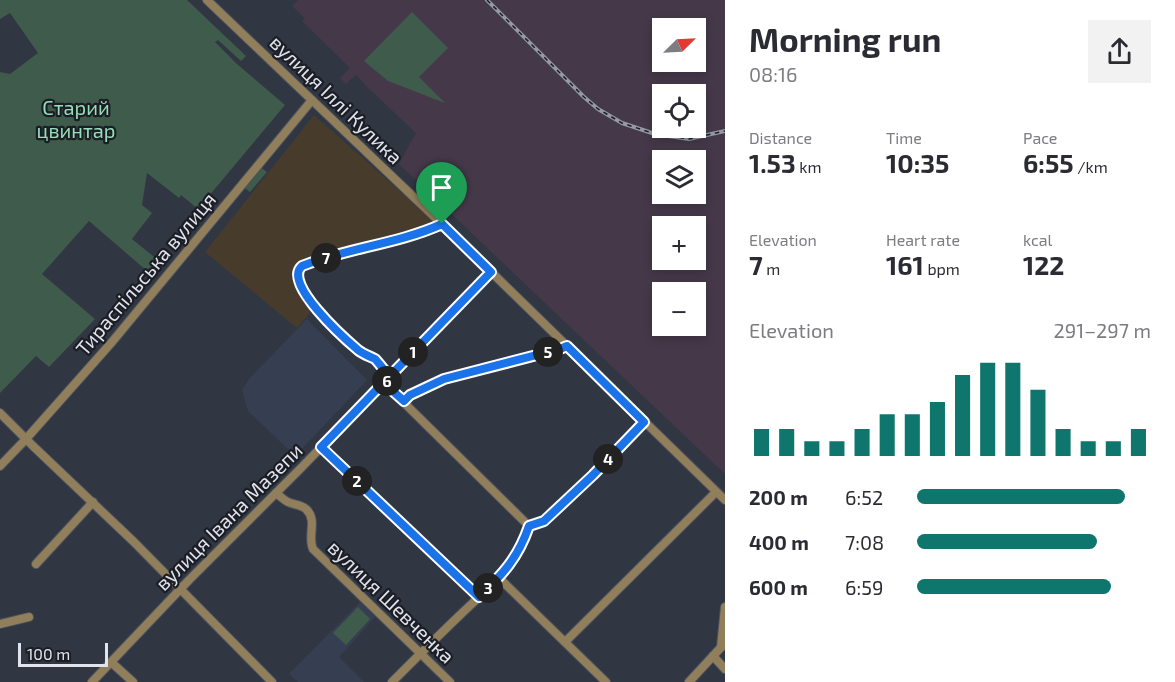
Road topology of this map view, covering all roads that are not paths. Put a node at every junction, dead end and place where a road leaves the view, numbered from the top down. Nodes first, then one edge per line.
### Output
1 (207, 0) edge
2 (312, 100) junction
3 (442, 224) junction
4 (491, 272) junction
5 (567, 346) junction
6 (387, 379) junction
7 (404, 401) junction
8 (0, 413) edge
9 (644, 422) junction
10 (26, 439) junction
11 (321, 447) junction
12 (0, 466) edge
13 (716, 492) junction
14 (276, 493) junction
15 (725, 500) edge
16 (93, 502) junction
17 (529, 526) junction
18 (36, 564) dead end
19 (499, 578) junction
20 (181, 588) junction
21 (479, 597) junction
22 (725, 607) edge
23 (29, 617) dead end
24 (0, 624) edge
25 (565, 642) junction
26 (723, 645) edge
27 (421, 653) junction
28 (713, 656) junction
29 (111, 662) junction
30 (725, 669) edge
31 (92, 682) edge
32 (133, 682) edge
33 (272, 682) edge
34 (392, 682) edge
35 (450, 682) edge
36 (606, 682) edge
37 (689, 682) edge

1 - 2 street, вулиця Іллі Кулика
2 - 3 street, вулиця Іллі Кулика
2 - 10 street, Тираспільська вулиця
3 - 4 street, вулиця Іллі Кулика
3 - 6 street
4 - 5 street, вулиця Іллі Кулика
4 - 6 street, вулиця Івана Мазепи
5 - 7 street
5 - 9 street, вулиця Іллі Кулика
6 - 7 street
6 - 11 street, вулиця Івана Мазепи
7 - 17 street
8 - 10 street
9 - 13 street, вулиця Іллі Кулика
9 - 17 street
10 - 12 street, Тираспільська вулиця
10 - 16 street
11 - 14 street, вулиця Івана Мазепи
11 - 21 street
13 - 15 street, вулиця Іллі Кулика
13 - 25 street
14 - 20 street, вулиця Івана Мазепи
14 - 27 street, вулиця Шевченка
16 - 18 street
16 - 20 street
17 - 19 street
19 - 21 street
19 - 25 street
20 - 29 street, вулиця Івана Мазепи
20 - 33 street
21 - 27 street
22 - 26 street
23 - 24 street
25 - 36 street
26 - 28 street
27 - 34 street
27 - 35 street, вулиця Шевченка
28 - 30 street
28 - 37 street
29 - 31 street, вулиця Івана Мазепи
29 - 32 street

